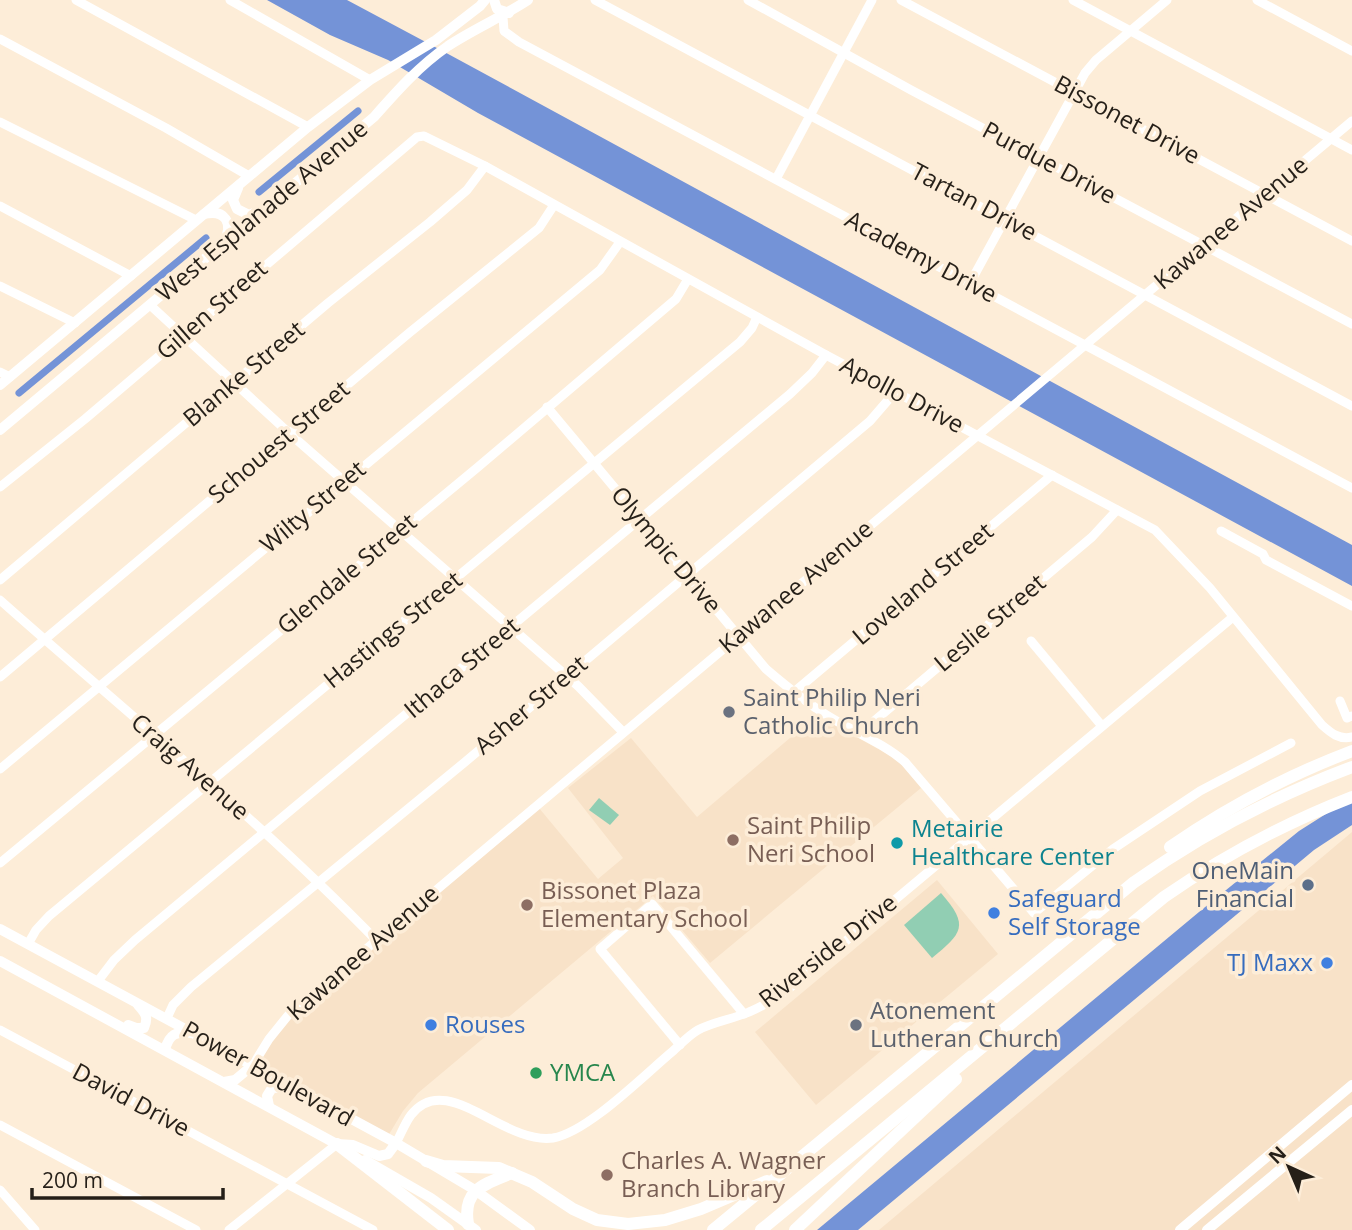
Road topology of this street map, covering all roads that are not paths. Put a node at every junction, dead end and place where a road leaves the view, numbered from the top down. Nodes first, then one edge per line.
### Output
1 (76, 0) edge
2 (230, 0) edge
3 (485, 0) edge
4 (494, 0) edge
5 (528, 0) edge
6 (595, 0) edge
7 (748, 0) edge
8 (872, 0) edge
9 (901, 0) edge
10 (1073, 0) edge
11 (1167, 0) edge
12 (1257, 0) edge
13 (506, 15) junction
14 (1130, 30) junction
15 (0, 39) edge
16 (844, 51) junction
17 (1352, 51) edge
18 (370, 79) junction
19 (1073, 91) junction
20 (810, 116) junction
21 (1352, 121) edge
22 (0, 122) edge
23 (308, 127) junction
24 (425, 136) joint
25 (1331, 139) junction
26 (1352, 150) edge
27 (1038, 157) junction
28 (485, 166) junction
29 (249, 176) junction
30 (776, 179) junction
31 (239, 185) junction
32 (1265, 194) junction
33 (554, 205) junction
34 (0, 206) edge
35 (265, 209) junction
36 (200, 217) junction
37 (1004, 219) junction
38 (1352, 241) edge
39 (620, 242) junction
40 (223, 244) junction
41 (1205, 245) junction
42 (131, 276) junction
43 (688, 279) junction
44 (970, 283) junction
45 (0, 286) edge
46 (1146, 295) junction
47 (150, 305) junction
48 (757, 317) junction
49 (75, 323) junction
50 (1352, 324) edge
51 (183, 335) junction
52 (1087, 344) junction
53 (825, 355) junction
54 (3, 381) edge
55 (233, 383) junction
56 (893, 390) junction
57 (1352, 406) edge
58 (547, 407) junction
59 (0, 415) edge
60 (16, 417) junction
61 (0, 430) edge
62 (289, 433) junction
63 (978, 435) junction
64 (594, 464) junction
65 (1052, 475) junction
66 (344, 481) junction
67 (0, 487) edge
68 (1352, 488) edge
69 (1117, 510) junction
70 (640, 518) junction
71 (400, 530) junction
72 (1221, 531) dead end
73 (687, 574) junction
74 (456, 578) junction
75 (0, 580) edge
76 (0, 600) edge
77 (1352, 606) edge
78 (1233, 617) junction
79 (511, 627) junction
80 (737, 636) junction
81 (46, 640) junction
82 (1031, 641) dead end
83 (566, 675) junction
84 (0, 677) edge
85 (97, 686) junction
86 (794, 692) junction
87 (1340, 701) dead end
88 (1352, 716) edge
89 (1102, 726) junction
90 (623, 732) junction
91 (860, 733) junction
92 (153, 735) junction
93 (1352, 737) edge
94 (1291, 743) dead end
95 (1352, 751) edge
96 (1352, 767) edge
97 (0, 769) edge
98 (209, 784) junction
99 (1352, 797) edge
100 (265, 832) junction
101 (970, 837) junction
102 (0, 863) edge
103 (319, 881) junction
104 (1098, 909) junction
105 (0, 929) edge
106 (376, 940) junction
107 (29, 944) junction
108 (0, 961) edge
109 (98, 981) junction
110 (1049, 991) junction
111 (136, 1001) junction
112 (744, 1014) junction
113 (167, 1018) junction
114 (115, 1023) junction
115 (0, 1030) edge
116 (195, 1033) junction
117 (680, 1045) junction
118 (165, 1050) junction
119 (253, 1065) junction
120 (224, 1082) junction
121 (1352, 1086) edge
122 (295, 1088) junction
123 (269, 1106) junction
124 (1352, 1110) edge
125 (0, 1125) edge
126 (375, 1132) junction
127 (1291, 1137) junction
128 (396, 1143) junction
129 (337, 1144) junction
130 (364, 1150) junction
131 (426, 1161) junction
132 (512, 1173) junction
133 (774, 1179) junction
134 (287, 1184) junction
135 (0, 1190) edge
136 (475, 1190) junction
137 (1247, 1197) junction
138 (1192, 1225) edge
139 (472, 1227) edge
140 (35, 1230) edge
141 (196, 1230) edge
142 (229, 1230) edge
143 (373, 1230) edge
144 (448, 1230) edge
145 (530, 1230) edge
146 (713, 1230) edge
147 (761, 1230) edge
148 (795, 1230) edge
149 (1180, 1230) edge
150 (1207, 1230) edge

1 - 23 street
2 - 18 street
3 - 18 main road, West Esplanade Avenue
4 - 13 main road
5 - 13 main road, West Esplanade Avenue
6 - 20 street, Tartan Drive
7 - 16 street, Purdue Drive
8 - 16 street
9 - 19 street, Bissonet Drive
10 - 14 street
11 - 14 street
12 - 17 street
13 - 30 street, Academy Drive
13 - 35 main road, West Esplanade Avenue
14 - 19 street
14 - 25 street
15 - 29 street
16 - 20 street
16 - 27 street, Purdue Drive
18 - 23 main road, West Esplanade Avenue
19 - 27 street
19 - 32 street, Bissonet Drive
20 - 30 street
20 - 37 street, Tartan Drive
21 - 25 street, Kawanee Avenue
22 - 36 street
23 - 29 main road, West Esplanade Avenue
24 - 28 street, Apollo Drive
24 - 51 street, Gillen Street
25 - 26 street
25 - 32 street, Kawanee Avenue
27 - 37 street
27 - 41 street, Purdue Drive
28 - 33 street, Apollo Drive
28 - 55 street, Blanke Street
29 - 31 main road, West Esplanade Avenue
30 - 44 street, Academy Drive
31 - 35 main road
31 - 36 main road, West Esplanade Avenue
32 - 38 street, Bissonet Drive
32 - 41 street, Kawanee Avenue
33 - 39 street, Apollo Drive
33 - 62 street, Schouest Street
34 - 42 street
35 - 40 main road, West Esplanade Avenue
36 - 40 main road
36 - 42 main road, West Esplanade Avenue
37 - 44 street
37 - 46 street, Tartan Drive
39 - 43 street, Apollo Drive
39 - 66 street, Wilty Street
40 - 47 main road, West Esplanade Avenue
41 - 46 street, Kawanee Avenue
41 - 50 street, Purdue Drive
42 - 49 main road, West Esplanade Avenue
43 - 48 street, Apollo Drive
43 - 58 street, Glendale Street
44 - 52 street, Academy Drive
45 - 49 street
46 - 52 street, Kawanee Avenue
46 - 57 street, Tartan Drive
47 - 51 street
47 - 60 main road, West Esplanade Avenue
48 - 53 street, Apollo Drive
48 - 64 street, Hastings Street
49 - 54 main road, West Esplanade Avenue
51 - 55 street
51 - 67 street, Gillen Street
52 - 63 street, Kawanee Avenue
52 - 68 street, Academy Drive
53 - 56 street, Apollo Drive
53 - 70 street, Ithaca Street
55 - 62 street
55 - 75 street, Blanke Street
56 - 63 street, Apollo Drive
56 - 73 street, Asher Street
58 - 64 street, Olympic Drive
58 - 71 street, Glendale Street
59 - 60 main road
60 - 61 main road, West Esplanade Avenue
62 - 66 street
62 - 81 street, Schouest Street
63 - 65 street, Apollo Drive
63 - 80 street, Kawanee Avenue
64 - 70 street, Olympic Drive
64 - 74 street, Hastings Street
65 - 69 street, Apollo Drive
65 - 86 street, Loveland Street
66 - 71 street
66 - 85 street, Wilty Street
69 - 78 street, Apollo Drive
69 - 91 street, Leslie Street
70 - 73 street, Olympic Drive
70 - 79 street, Ithaca Street
71 - 74 street
71 - 92 street, Glendale Street
72 - 77 street
73 - 80 street, Olympic Drive
73 - 83 street, Asher Street
74 - 79 street
74 - 98 street, Hastings Street
76 - 81 street, Craig Avenue
78 - 89 street, Riverside Drive
78 - 93 street, Apollo Drive
79 - 83 street
79 - 100 street, Ithaca Street
80 - 86 street, Olympic Drive
80 - 90 street, Kawanee Avenue
81 - 84 street, Schouest Street
81 - 85 street, Craig Avenue
82 - 89 street
83 - 90 street
83 - 103 street, Asher Street
85 - 92 street, Craig Avenue
85 - 97 street, Wilty Street
86 - 91 street, Olympic Drive
87 - 88 street
89 - 101 street, Riverside Drive
90 - 106 street, Kawanee Avenue
91 - 101 street, Olympic Drive
92 - 98 street, Craig Avenue
92 - 102 street, Glendale Street
94 - 101 street, Olympic Drive
95 - 104 highway
96 - 104 highway
98 - 100 street, Craig Avenue
98 - 107 street, Hastings Street
99 - 110 highway
100 - 103 street, Craig Avenue
100 - 109 street, Ithaca Street
101 - 112 street, Riverside Drive
103 - 106 street, Craig Avenue
103 - 113 street, Asher Street
104 - 133 highway
105 - 107 main road, Power Boulevard
106 - 119 street, Kawanee Avenue
107 - 109 main road, Power Boulevard
108 - 114 main road, Power Boulevard
109 - 111 main road, Power Boulevard
110 - 147 highway
110 - 148 highway
111 - 113 main road, Power Boulevard
111 - 114 main road
112 - 117 street, Riverside Drive
112 - 117 street
113 - 116 main road, Power Boulevard
114 - 118 main road, Power Boulevard
115 - 134 street, David Drive
116 - 118 main road
116 - 119 main road, Power Boulevard
117 - 128 street, Riverside Drive
118 - 120 main road, Power Boulevard
119 - 120 main road
119 - 122 main road, Power Boulevard
120 - 123 main road, Power Boulevard
121 - 127 main road
122 - 123 main road
122 - 126 main road, Power Boulevard
123 - 129 main road, Power Boulevard
124 - 137 main road
125 - 141 street
126 - 128 main road, Power Boulevard
126 - 130 main road
127 - 137 main road
127 - 138 main road
128 - 130 main road
128 - 131 main road, Power Boulevard
129 - 130 main road
129 - 134 street
129 - 139 main road, Power Boulevard
129 - 144 highway
131 - 132 highway
131 - 136 main road, Power Boulevard
132 - 133 highway
132 - 136 highway
133 - 146 highway
134 - 142 street
134 - 143 street, David Drive
135 - 140 street
136 - 139 highway
136 - 145 main road, Power Boulevard
137 - 150 main road
138 - 149 main road

